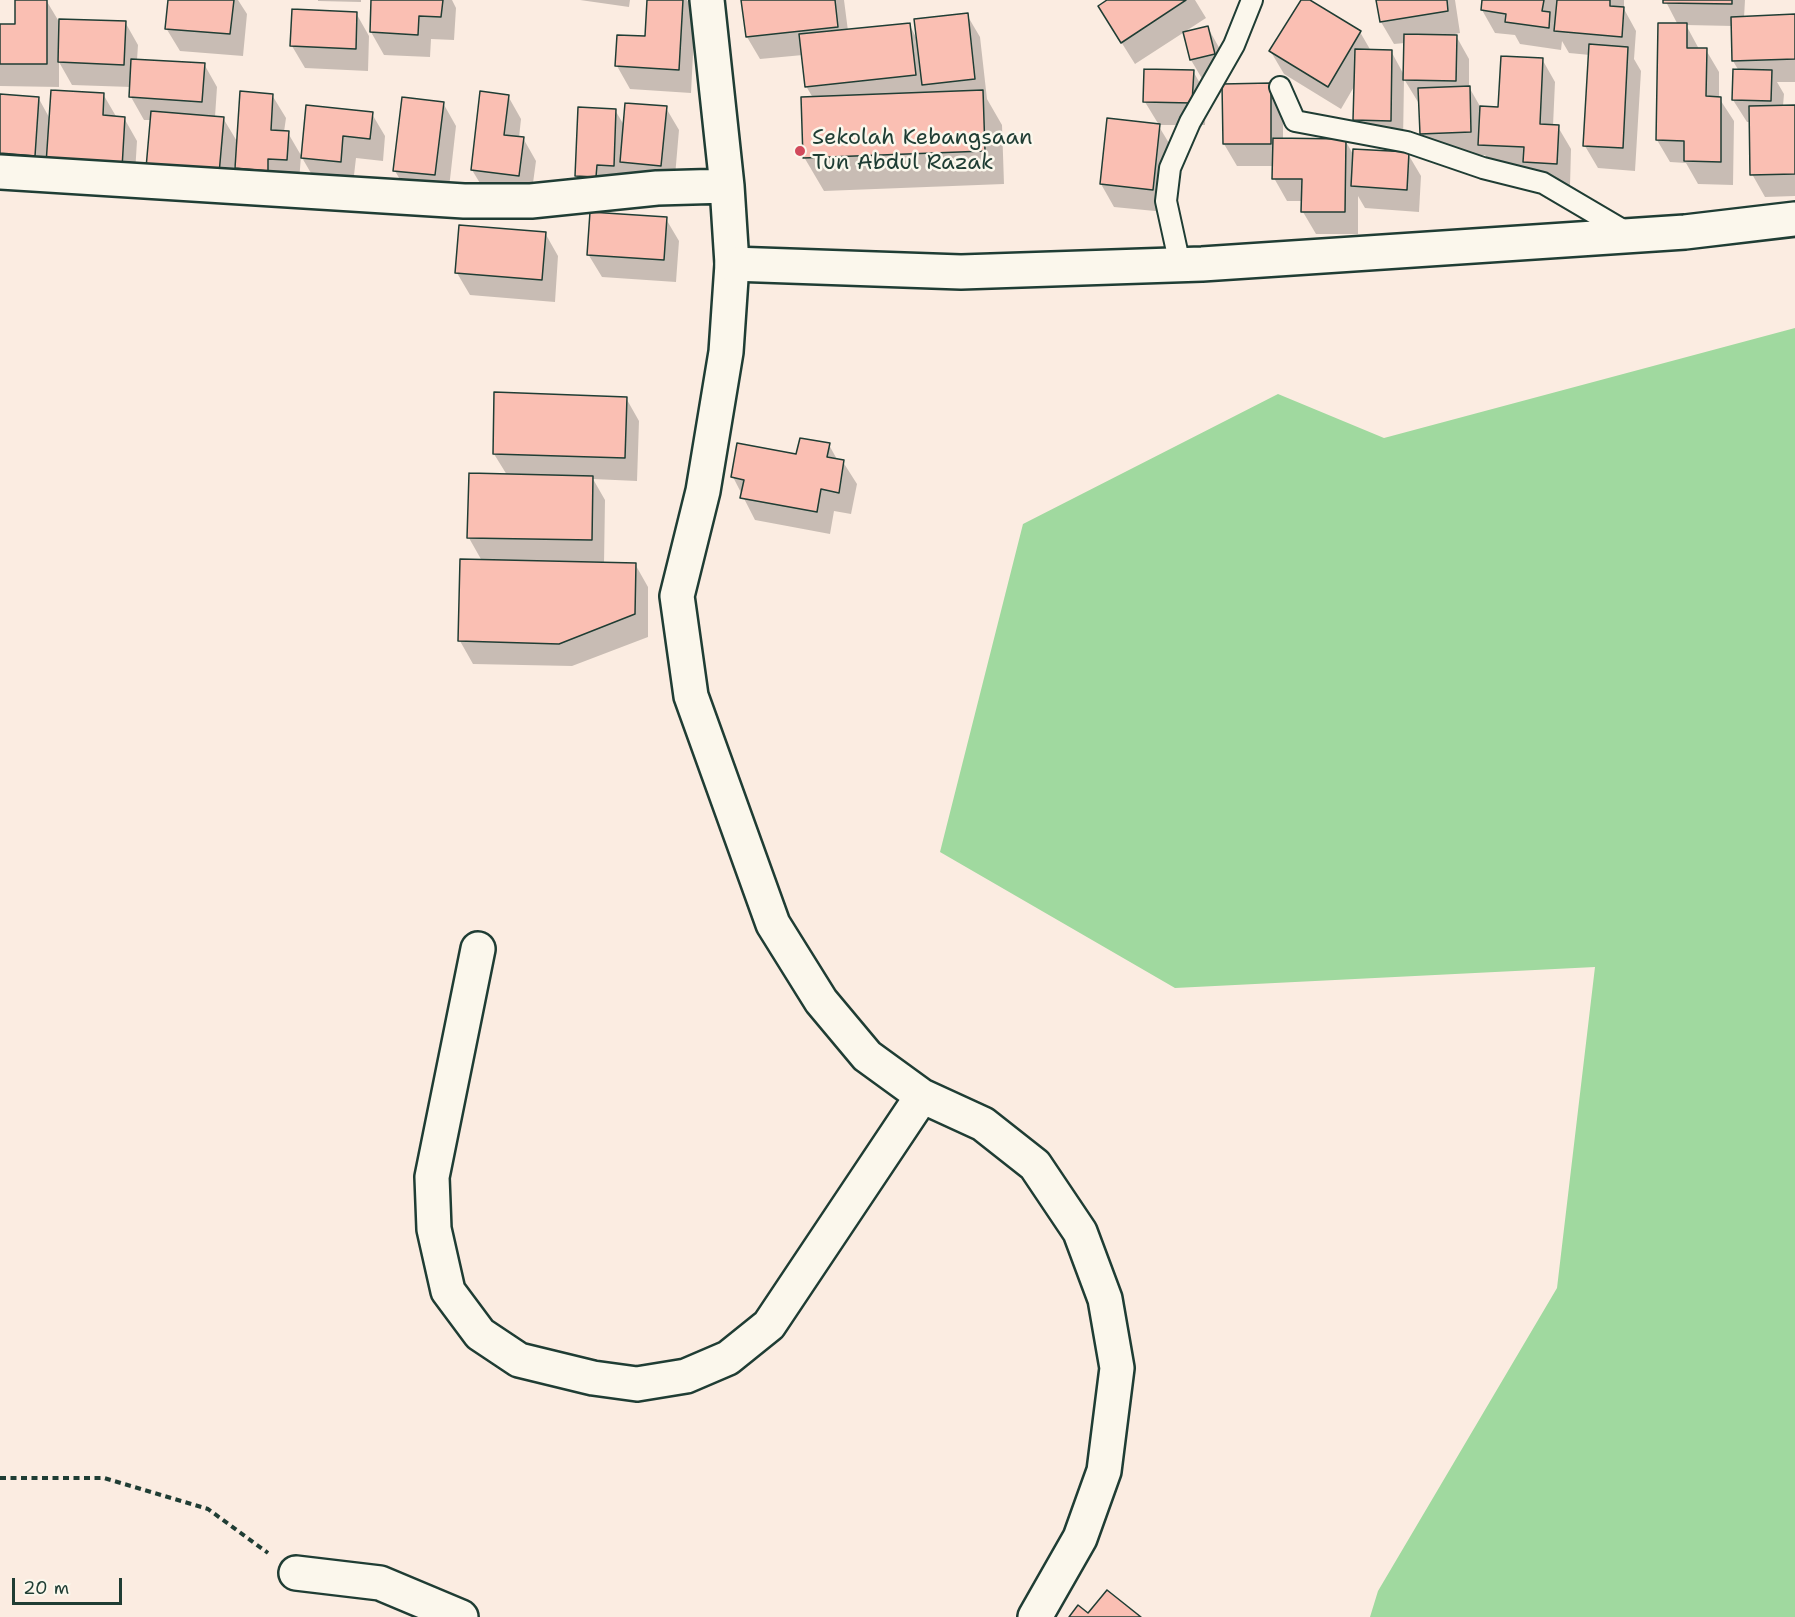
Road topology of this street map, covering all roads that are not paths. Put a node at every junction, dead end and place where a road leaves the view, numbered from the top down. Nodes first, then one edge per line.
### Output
1 (707, 0) edge
2 (1252, 0) edge
3 (1280, 87) dead end
4 (0, 172) edge
5 (727, 186) junction
6 (1795, 219) edge
7 (1633, 236) junction
8 (732, 264) junction
9 (1180, 265) junction
10 (478, 949) dead end
11 (922, 1096) junction
12 (296, 1573) road end
13 (461, 1617) edge
14 (1035, 1617) edge

1 - 5 street
2 - 9 lane
3 - 7 lane
4 - 5 street
5 - 8 street
6 - 7 street
7 - 9 street
8 - 9 street
8 - 11 street
10 - 11 street
11 - 14 street
12 - 13 street

